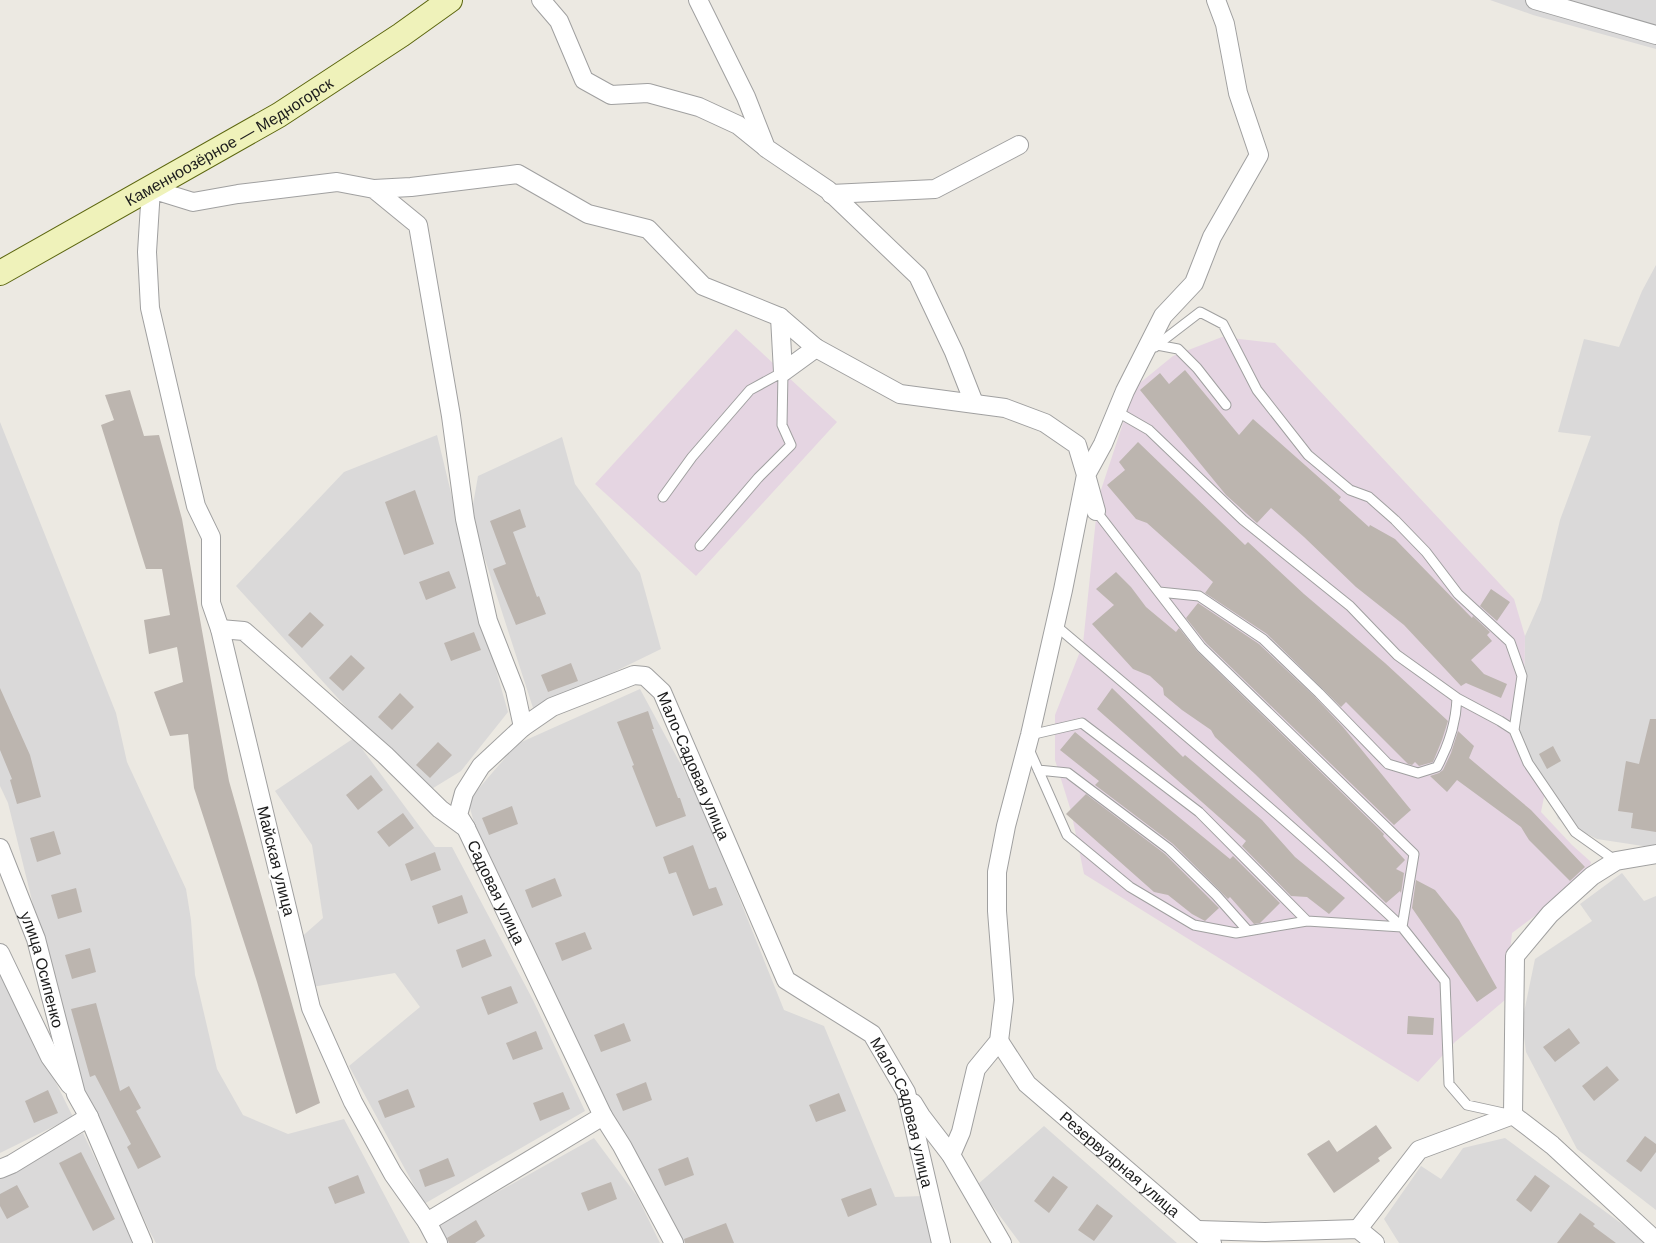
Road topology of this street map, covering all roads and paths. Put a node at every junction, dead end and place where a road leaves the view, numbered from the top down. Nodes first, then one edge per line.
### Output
1 (450, 0) edge
2 (540, 0) edge
3 (698, 0) edge
4 (1216, 0) edge
5 (1535, 0) edge
6 (1656, 35) edge
7 (1019, 145) dead end
8 (766, 148) junction
9 (151, 189) junction
10 (374, 189) junction
11 (831, 194) junction
12 (0, 273) edge
13 (780, 317) junction
14 (1157, 344) junction
15 (816, 348) junction
16 (1138, 362) junction
17 (783, 372) junction
18 (974, 403) junction
19 (1226, 405) dead end
20 (1116, 411) junction
21 (1086, 475) junction
22 (663, 497) dead end
23 (1096, 511) joint
24 (700, 546) dead end
25 (1159, 592) junction
26 (1055, 625) junction
27 (220, 629) junction
28 (1457, 698) junction
29 (523, 727) junction
30 (1514, 730) junction
31 (1028, 739) junction
32 (1038, 770) junction
33 (466, 828) junction
34 (0, 848) edge
35 (1656, 854) edge
36 (1616, 861) junction
37 (1307, 921) junction
38 (1402, 927) junction
39 (1248, 931) junction
40 (0, 953) edge
41 (999, 1041) junction
42 (906, 1092) junction
43 (76, 1094) junction
44 (1514, 1115) junction
45 (603, 1116) junction
46 (89, 1117) junction
47 (951, 1155) junction
48 (0, 1169) edge
49 (427, 1222) junction
50 (1358, 1229) junction
51 (1198, 1230) junction
52 (1656, 1241) edge
53 (143, 1243) edge
54 (438, 1243) edge
55 (674, 1243) edge
56 (941, 1243) edge
57 (1002, 1243) edge
58 (1212, 1243) edge
59 (1376, 1243) edge

1 - 9 main road, Каменноозёрное — Медногорск
2 - 8 street
3 - 8 street
4 - 16 street
5 - 6 street
7 - 11 street
8 - 11 street
9 - 10 street
9 - 12 main road, Каменноозёрное — Медногорск
9 - 27 street, Майская улица
10 - 13 street
10 - 29 street
11 - 18 street
13 - 15 street
13 - 17 street
14 - 16 lane
14 - 19 lane
14 - 30 lane
15 - 17 street
15 - 18 street
16 - 20 street
17 - 22 lane
17 - 24 lane
18 - 21 street
20 - 21 street
20 - 28 lane
21 - 23 street
21 - 26 street
23 - 25 lane
25 - 28 lane
25 - 38 lane
26 - 31 street
26 - 38 lane
27 - 33 street, Садовая улица
27 - 49 street, Майская улица
28 - 30 lane
29 - 33 street, Мало-Садовая улица
29 - 42 street, Мало-Садовая улица
30 - 36 lane
31 - 32 lane
31 - 37 lane
31 - 41 street
32 - 39 lane
32 - 39 lane
33 - 45 street, Садовая улица
34 - 43 street, улица Осипенко
35 - 36 street
36 - 44 street
37 - 38 lane
37 - 39 lane
38 - 44 lane
40 - 43 street, улица Осипенко
41 - 47 street
41 - 51 street, Резервуарная улица
42 - 47 street
42 - 56 street, Мало-Садовая улица
43 - 46 street, улица Осипенко
44 - 50 street
44 - 52 street
45 - 49 street
45 - 55 street, Садовая улица
46 - 48 street
46 - 53 street, улица Осипенко
47 - 57 street
49 - 54 street, Майская улица
50 - 51 street
50 - 59 street
51 - 58 street, Резервуарная улица

